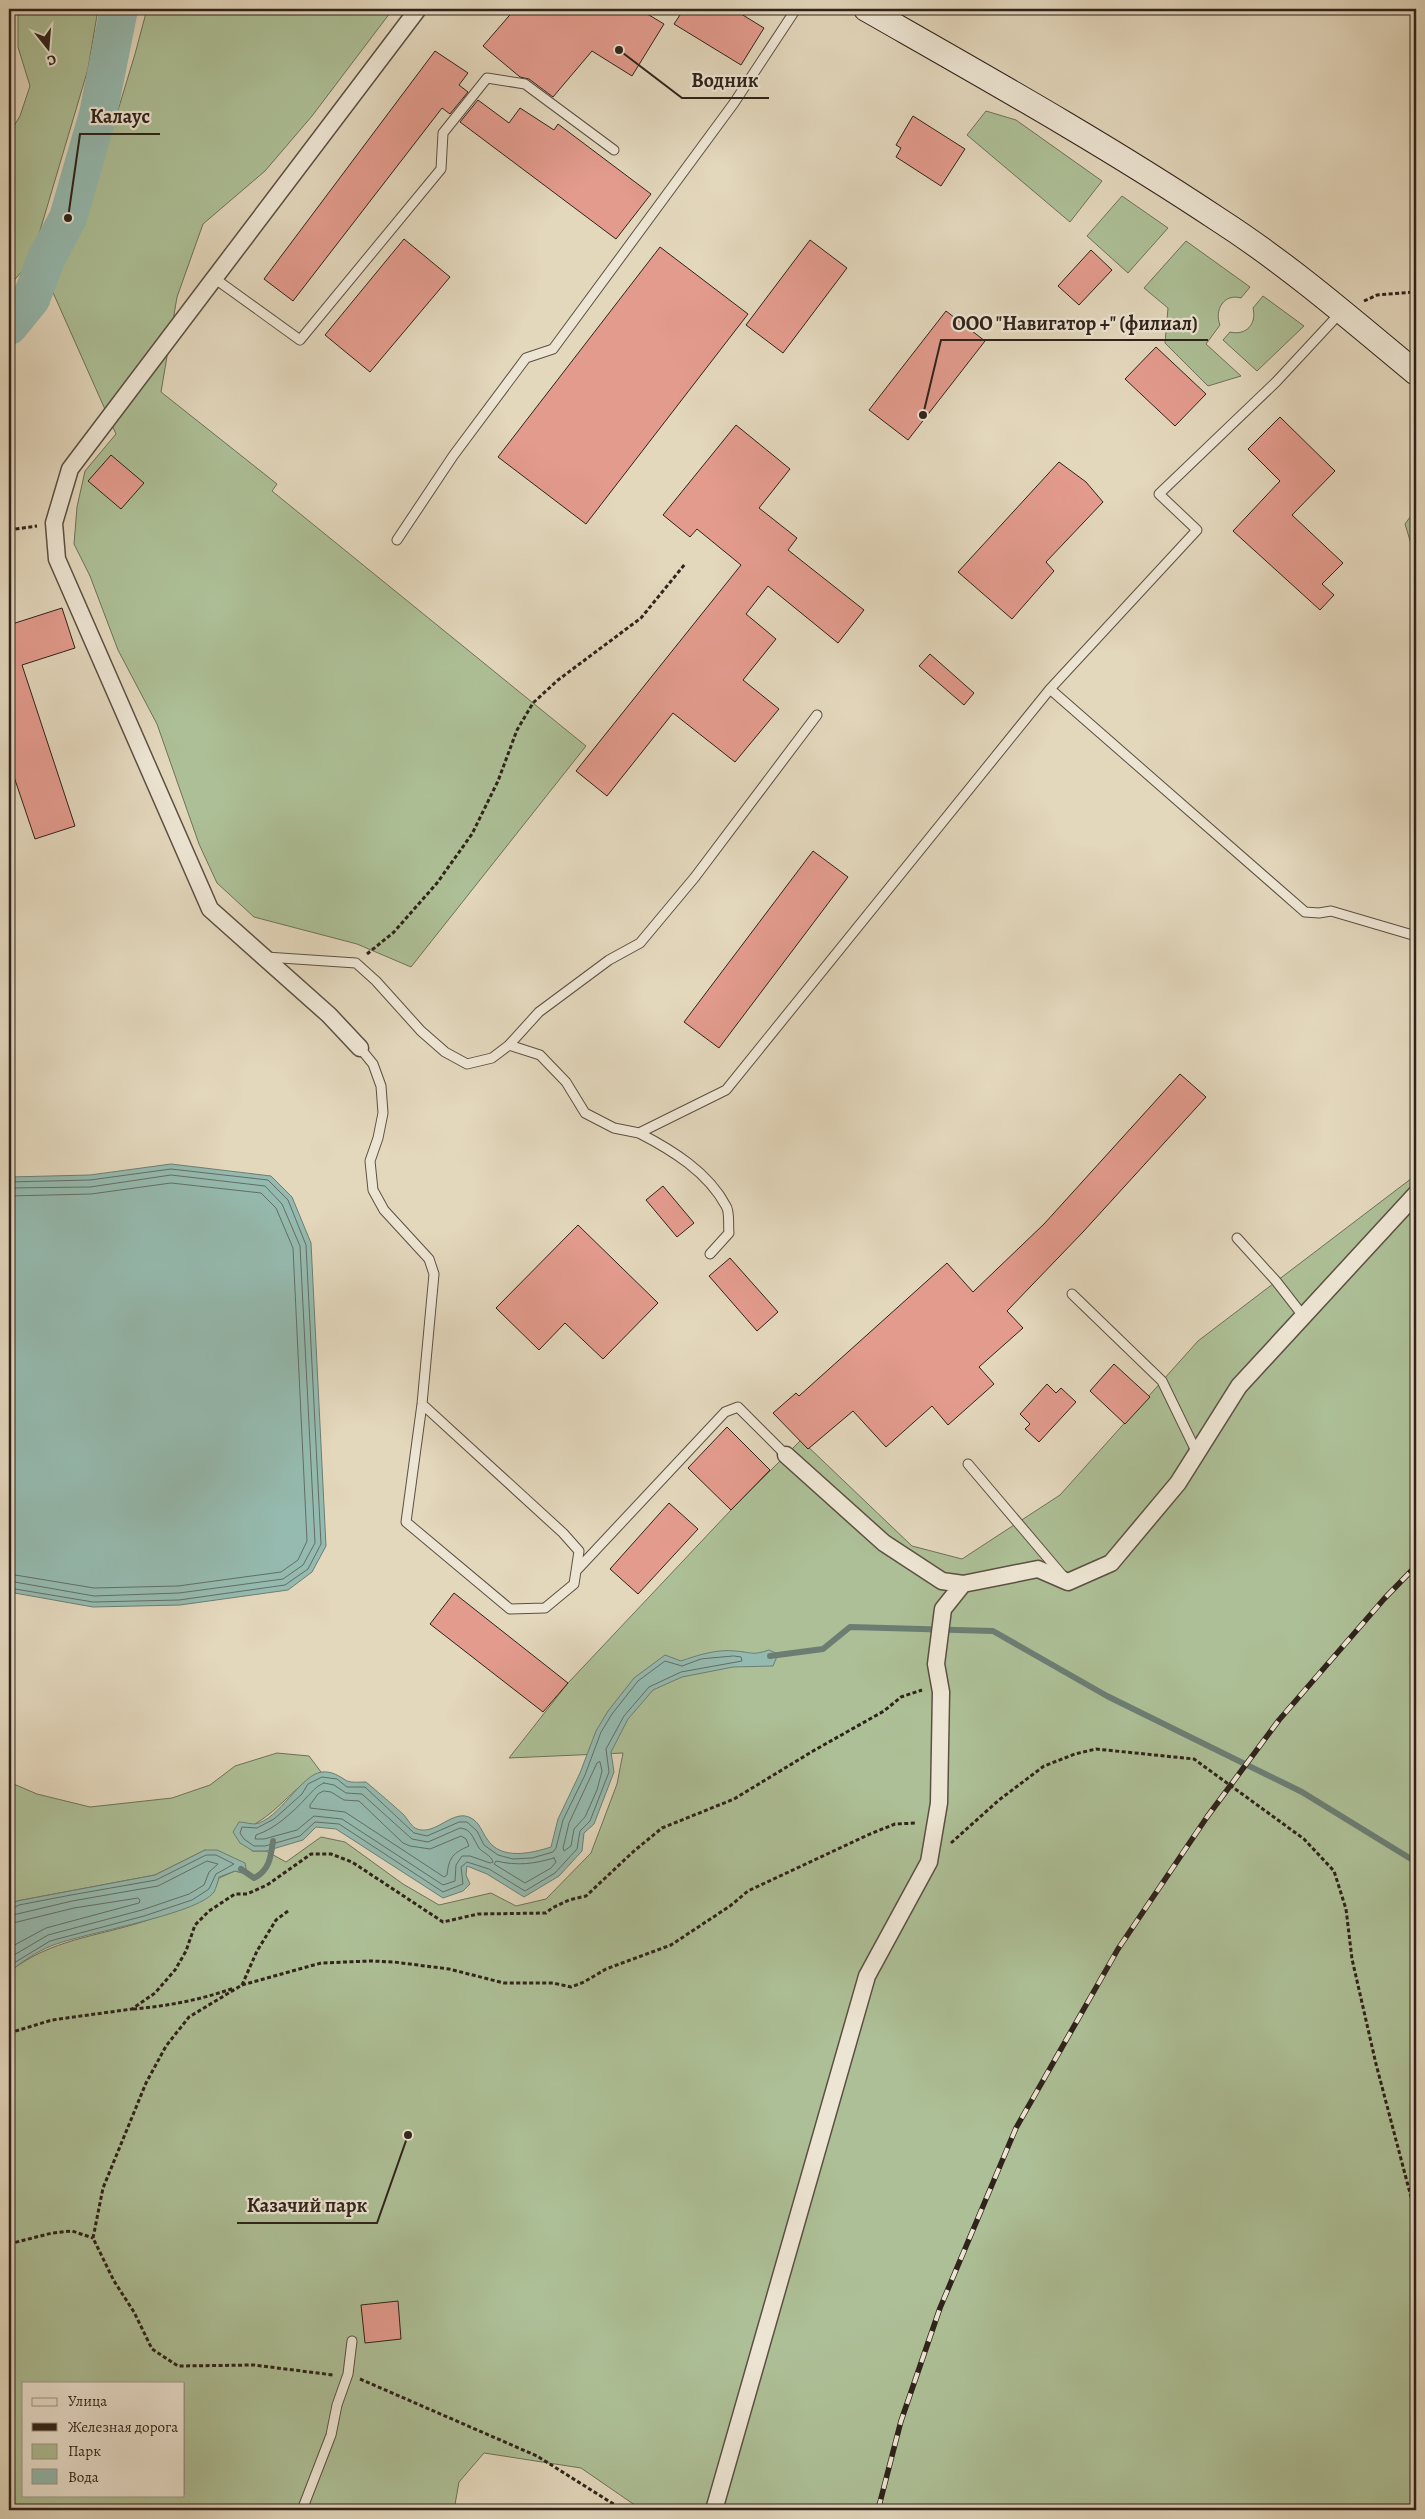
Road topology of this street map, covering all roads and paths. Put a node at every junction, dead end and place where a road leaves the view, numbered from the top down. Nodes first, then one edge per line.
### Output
1 (418, 9) edge
2 (796, 9) edge
3 (866, 9) edge
4 (614, 150) dead end
5 (214, 278) junction
6 (1416, 292) edge
7 (1341, 312) junction
8 (1416, 372) edge
9 (54, 523) junction
10 (9, 530) edge
11 (397, 540) dead end
12 (685, 564) dead end
13 (1050, 689) junction
14 (817, 715) dead end
15 (1416, 936) edge
16 (264, 957) junction
17 (356, 963) junction
18 (509, 1045) junction
19 (360, 1048) joint
20 (639, 1133) junction
21 (1416, 1194) edge
22 (1237, 1238) dead end
23 (710, 1254) dead end
24 (1072, 1294) dead end
25 (1304, 1317) junction
26 (422, 1404) junction
27 (1196, 1454) junction
28 (786, 1455) joint
29 (968, 1464) dead end
30 (576, 1570) junction
31 (1068, 1582) junction
32 (963, 1584) junction
33 (940, 1684) junction
34 (935, 1824) junction
35 (929, 1862) junction
36 (288, 1911) dead end
37 (242, 1985) junction
38 (132, 2009) junction
39 (9, 2033) edge
40 (1416, 2216) edge
41 (93, 2238) junction
42 (9, 2244) edge
43 (352, 2341) dead end
44 (348, 2374) junction
45 (302, 2510) edge
46 (623, 2510) edge
47 (714, 2510) edge

1 - 5 street
2 - 11 lane
3 - 7 main road
4 - 5 lane
5 - 9 street
6 - 7 path
7 - 8 main road
7 - 13 lane
9 - 10 path
9 - 16 street
12 - 17 path
13 - 15 lane
13 - 20 lane
14 - 18 lane
16 - 17 lane
16 - 19 street
17 - 18 lane
18 - 20 lane
19 - 26 lane
20 - 23 lane
21 - 25 street
22 - 25 lane
24 - 27 lane
25 - 27 street
26 - 30 lane
26 - 30 lane
27 - 31 street
28 - 30 lane
28 - 32 street
29 - 31 lane
31 - 32 street
32 - 33 street
33 - 34 street
33 - 38 path
34 - 35 street
34 - 37 path
35 - 40 path
35 - 47 street
36 - 37 path
37 - 38 path
37 - 41 path
38 - 39 path
41 - 42 path
41 - 44 path
43 - 44 lane
44 - 45 lane
44 - 46 path

